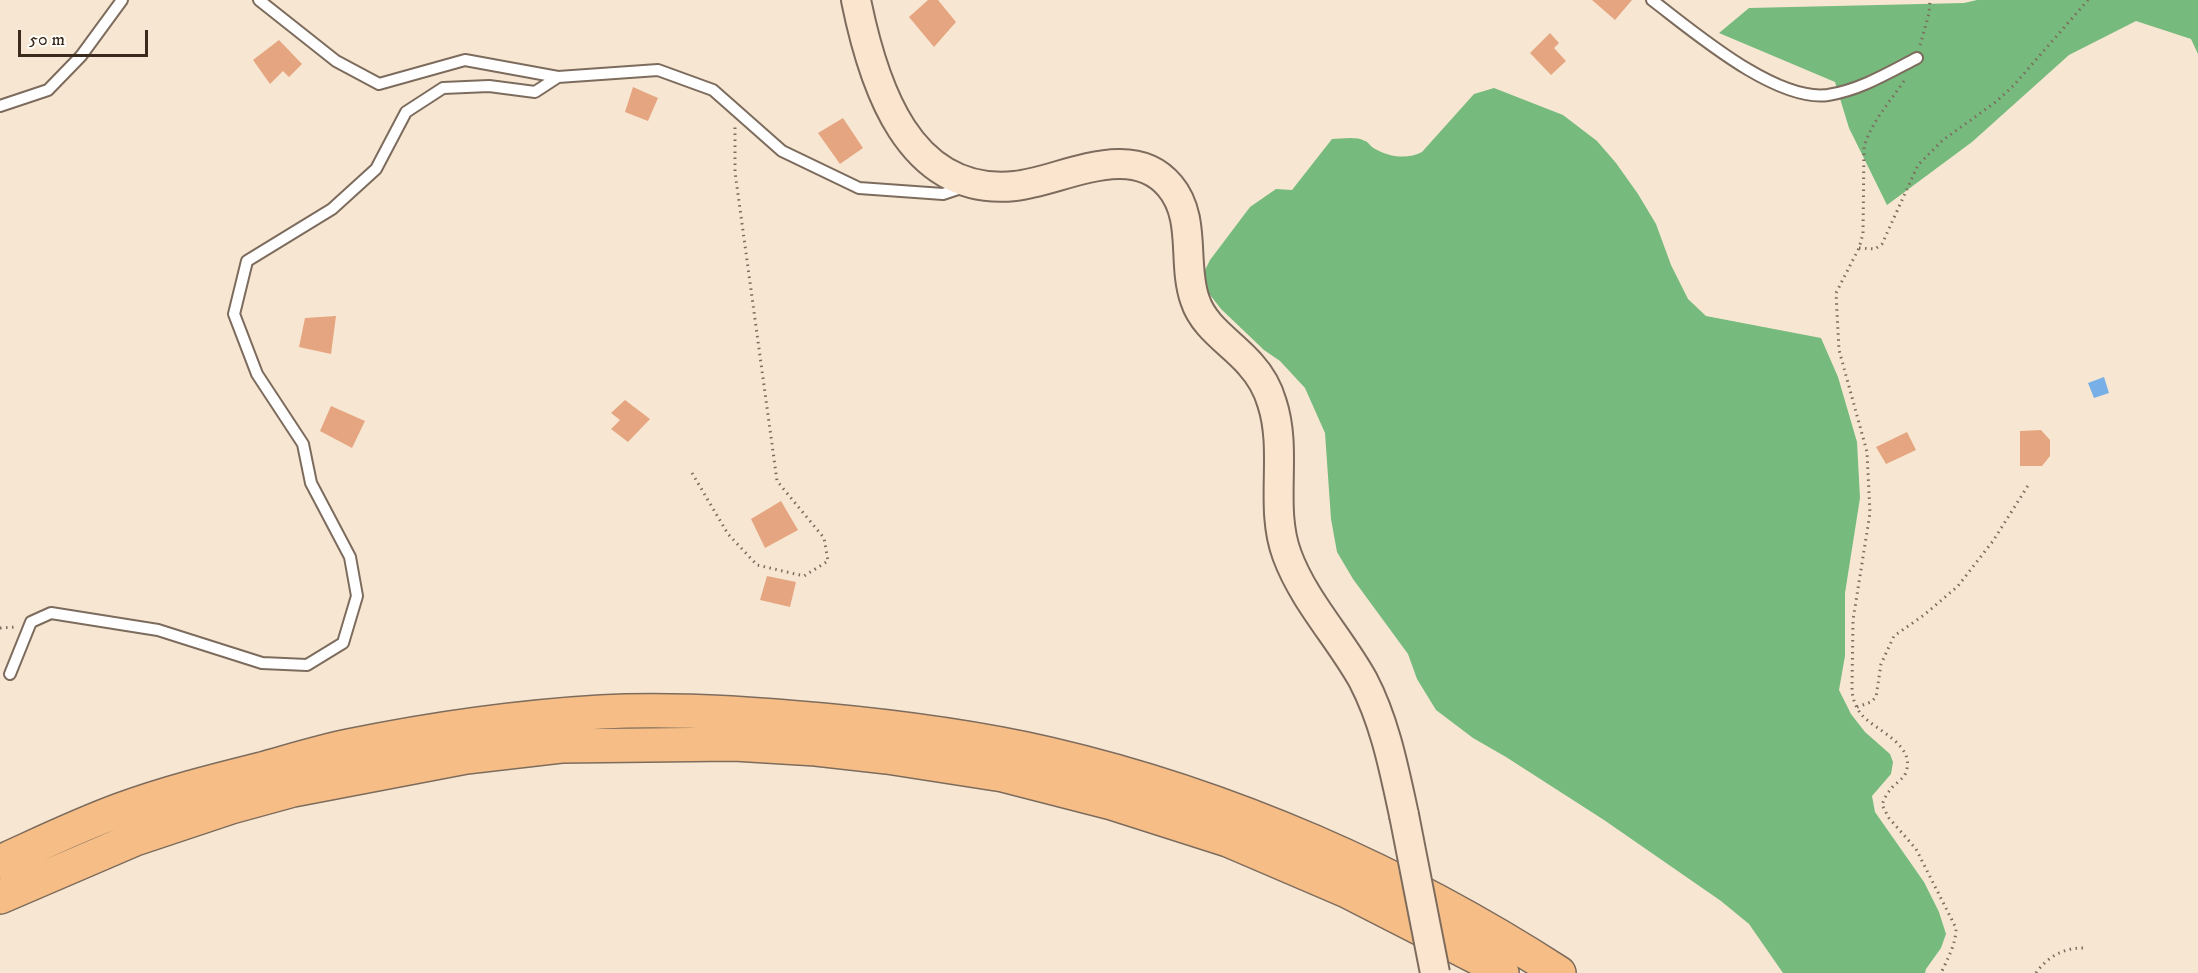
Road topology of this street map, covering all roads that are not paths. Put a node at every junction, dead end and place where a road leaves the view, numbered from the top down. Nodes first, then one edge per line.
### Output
1 (122, 0) edge
2 (259, 0) edge
3 (856, 0) edge
4 (1652, 0) edge
5 (1917, 58) road end
6 (558, 77) junction
7 (0, 106) edge
8 (973, 184) junction
9 (10, 674) dead end
10 (0, 862) edge
11 (0, 897) edge
12 (1435, 973) edge
13 (1502, 973) edge
14 (1559, 973) edge

1 - 7 lane
2 - 6 lane
3 - 8 street
4 - 5 lane
6 - 8 lane
6 - 9 lane
8 - 12 street, bridge
10 - 14 highway
11 - 13 highway

